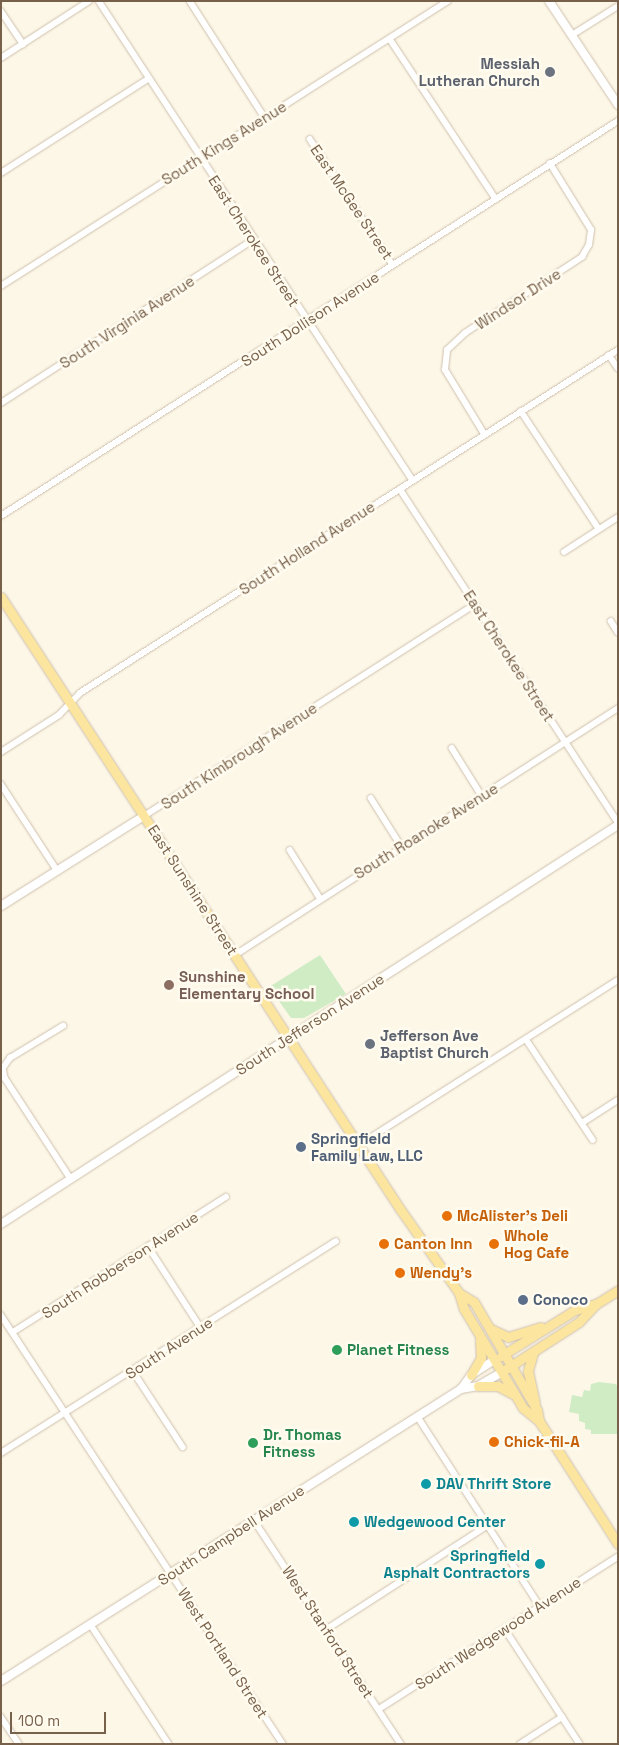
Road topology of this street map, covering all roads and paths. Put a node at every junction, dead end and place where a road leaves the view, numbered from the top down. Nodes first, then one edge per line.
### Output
1 (89, 1) edge
2 (99, 1) edge
3 (190, 1) edge
4 (448, 1) edge
5 (549, 1) edge
6 (618, 6) edge
7 (1, 11) edge
8 (572, 36) junction
9 (390, 39) junction
10 (23, 44) junction
11 (1, 58) edge
12 (148, 79) junction
13 (618, 105) edge
14 (265, 118) junction
15 (618, 121) edge
16 (310, 139) dead end
17 (200, 158) junction
18 (550, 164) junction
19 (1, 173) edge
20 (496, 199) junction
21 (253, 240) junction
22 (393, 265) junction
23 (1, 286) edge
24 (308, 321) junction
25 (618, 350) edge
26 (610, 355) junction
27 (618, 368) edge
28 (1, 403) edge
29 (521, 410) junction
30 (484, 434) junction
31 (412, 479) junction
32 (400, 489) junction
33 (1, 516) edge
34 (618, 517) edge
35 (599, 529) junction
36 (564, 552) dead end
37 (1, 598) edge
38 (475, 604) junction
39 (611, 621) dead end
40 (618, 632) edge
41 (70, 703) junction
42 (618, 708) edge
43 (565, 742) junction
44 (452, 748) dead end
45 (1, 752) edge
46 (1, 784) edge
47 (482, 796) junction
48 (371, 798) dead end
49 (144, 816) junction
50 (618, 823) edge
51 (402, 847) junction
52 (290, 850) dead end
53 (57, 870) junction
54 (320, 898) junction
55 (1, 906) edge
56 (235, 955) junction
57 (618, 980) edge
58 (63, 1026) dead end
59 (289, 1039) junction
60 (526, 1039) junction
61 (2, 1068) edge
62 (618, 1100) edge
63 (582, 1123) junction
64 (593, 1140) dead end
65 (359, 1145) junction
66 (72, 1179) junction
67 (226, 1197) dead end
68 (1, 1224) edge
69 (336, 1241) dead end
70 (148, 1246) junction
71 (618, 1290) edge
72 (459, 1293) junction
73 (596, 1304) junction
74 (1, 1314) edge
75 (549, 1325) junction
76 (488, 1326) junction
77 (200, 1328) junction
78 (13, 1332) junction
79 (478, 1332) junction
80 (540, 1347) junction
81 (505, 1354) junction
82 (494, 1360) junction
83 (511, 1366) junction
84 (133, 1371) junction
85 (502, 1372) junction
86 (471, 1375) junction
87 (478, 1386) junction
88 (461, 1389) junction
89 (518, 1398) junction
90 (537, 1410) junction
91 (66, 1412) junction
92 (418, 1417) junction
93 (539, 1421) junction
94 (183, 1447) dead end
95 (1, 1453) edge
96 (254, 1520) junction
97 (487, 1526) junction
98 (618, 1544) edge
99 (618, 1557) edge
100 (171, 1574) junction
101 (540, 1606) junction
102 (91, 1624) junction
103 (327, 1629) junction
104 (505, 1629) junction
105 (1, 1681) edge
106 (379, 1709) junction
107 (1, 1717) edge
108 (562, 1717) junction
109 (18, 1744) edge
110 (169, 1744) edge
111 (282, 1744) edge
112 (401, 1744) edge
113 (520, 1744) edge
114 (580, 1744) edge

1 - 10 street
2 - 12 street, East Cherokee Street
3 - 14 street
4 - 9 street, South Kings Avenue
5 - 8 main road
6 - 8 street
7 - 10 street
8 - 13 main road
9 - 14 street, South Kings Avenue
9 - 20 street
10 - 11 street
12 - 17 street, East Cherokee Street
12 - 19 street
14 - 17 street, South Kings Avenue
15 - 18 street, South Dollison Avenue
16 - 22 street, East McGee Street
17 - 21 street, East Cherokee Street
17 - 23 street, South Kings Avenue
18 - 20 street, South Dollison Avenue
18 - 30 street, Windsor Drive
20 - 22 street, South Dollison Avenue
21 - 24 street, East Cherokee Street
21 - 28 street, South Virginia Avenue
22 - 24 street, South Dollison Avenue
24 - 31 street, East Cherokee Street
24 - 33 street, South Dollison Avenue
25 - 26 street, South Holland Avenue
26 - 27 street
26 - 29 street, South Holland Avenue
29 - 30 street, South Holland Avenue
29 - 35 street
30 - 31 street, South Holland Avenue
31 - 32 street, South Holland Avenue
32 - 38 street, East Cherokee Street
32 - 41 street, South Holland Avenue
34 - 35 street
35 - 36 street
37 - 41 main road, East Sunshine Street
38 - 43 street, East Cherokee Street
38 - 49 street, South Kimbrough Avenue
39 - 40 street
41 - 45 street, South Holland Avenue
41 - 49 main road, East Sunshine Street
42 - 43 street, South Roanoke Avenue
43 - 47 street, South Roanoke Avenue
43 - 50 street, East Cherokee Street
44 - 47 street
46 - 53 street
47 - 51 street, South Roanoke Avenue
48 - 51 street
49 - 53 main road, South Kimbrough Avenue
49 - 56 main road, East Sunshine Street
50 - 59 main road, South Jefferson Avenue
51 - 54 street, South Roanoke Avenue
52 - 54 street
53 - 55 main road, South Kimbrough Avenue
54 - 56 street, South Roanoke Avenue
56 - 59 main road, East Sunshine Street
57 - 60 street
58 - 61 street
59 - 65 main road, East Sunshine Street
59 - 66 main road, South Jefferson Avenue
60 - 63 street
60 - 65 street
61 - 66 street
62 - 63 street
63 - 64 street
65 - 72 main road, East Sunshine Street
66 - 68 main road, South Jefferson Avenue
67 - 70 street, South Robberson Avenue
69 - 77 street, South Avenue
70 - 77 street
70 - 78 street, South Robberson Avenue
71 - 73 main road, South Campbell Avenue
72 - 76 main road
72 - 79 main road
73 - 75 main road, South Campbell Avenue
73 - 80 main road, South Campbell Avenue
74 - 78 street, West Portland Street
75 - 76 main road
75 - 81 main road, South Campbell Avenue
76 - 81 main road
77 - 84 street, South Avenue
78 - 91 street, West Portland Street
79 - 82 main road
79 - 86 main road
80 - 83 main road, South Campbell Avenue
80 - 90 main road
81 - 82 main road, South Campbell Avenue
81 - 83 main road
82 - 85 main road
82 - 86 main road, South Campbell Avenue
83 - 85 main road, South Campbell Avenue
83 - 90 main road
84 - 91 street, South Avenue
84 - 94 street
85 - 87 main road, South Campbell Avenue
85 - 89 main road
86 - 88 main road, South Campbell Avenue
87 - 88 main road, South Campbell Avenue
87 - 89 main road
88 - 92 main road, South Campbell Avenue
89 - 93 main road
90 - 93 main road
91 - 95 street, South Avenue
91 - 100 street, West Portland Street
92 - 96 main road, South Campbell Avenue
92 - 97 street
93 - 98 main road
96 - 100 main road, South Campbell Avenue
96 - 103 street, West Stanford Street
97 - 101 street
97 - 103 street
99 - 101 street, South Wedgewood Avenue
100 - 102 main road, South Campbell Avenue
100 - 111 street, West Portland Street
101 - 104 street, South Wedgewood Avenue
102 - 105 main road, South Campbell Avenue
102 - 110 street
103 - 106 street, West Stanford Street
104 - 106 street, South Wedgewood Avenue
104 - 108 street
106 - 112 street, West Stanford Street
107 - 109 street
108 - 113 street
108 - 114 street

